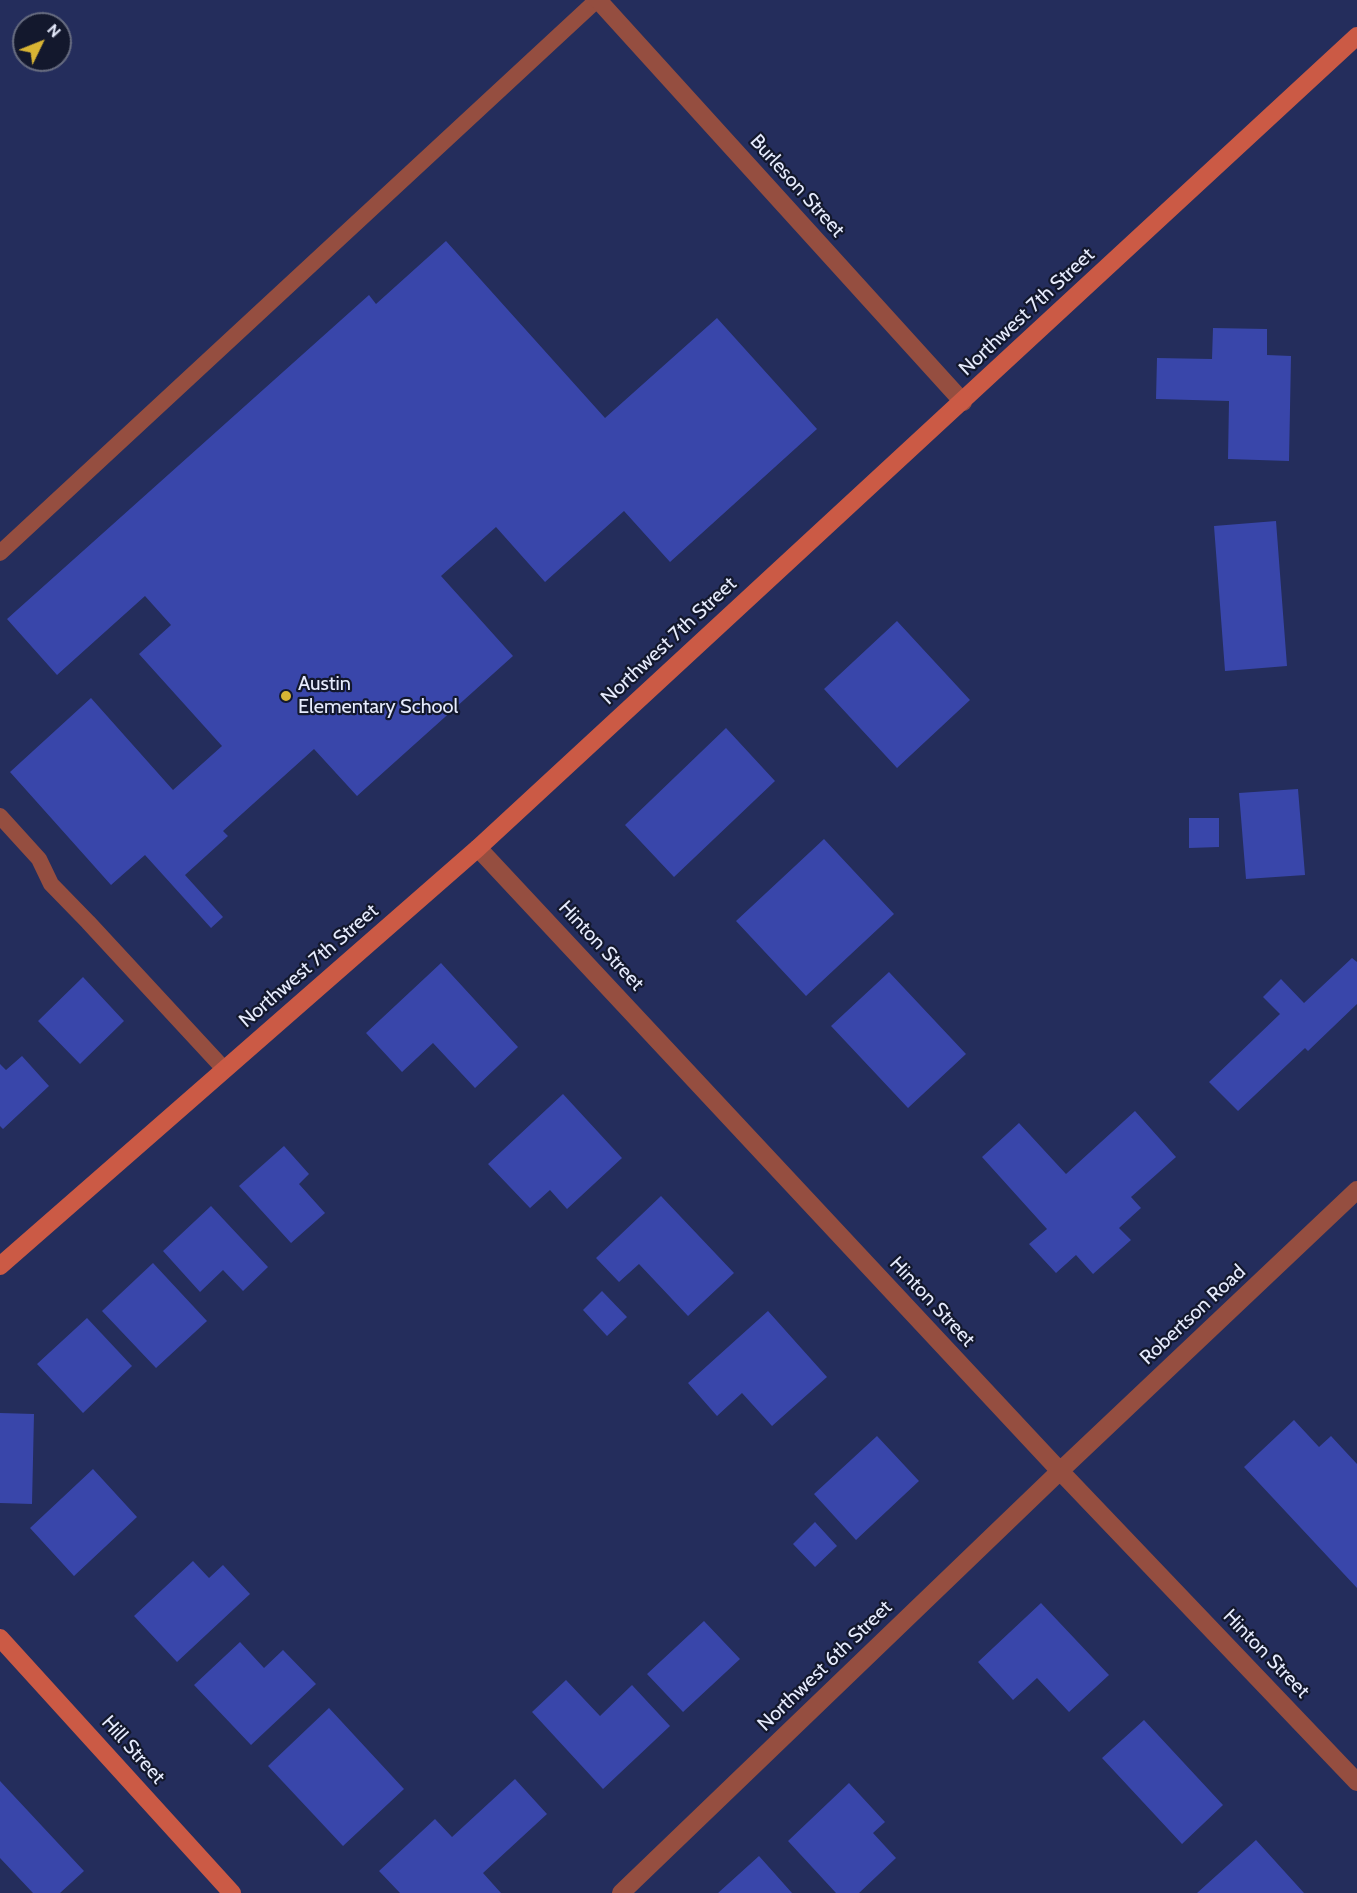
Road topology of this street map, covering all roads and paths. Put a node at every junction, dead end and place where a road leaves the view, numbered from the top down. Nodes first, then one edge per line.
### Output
1 (598, 0) edge
2 (1357, 36) edge
3 (963, 402) junction
4 (0, 554) edge
5 (0, 816) edge
6 (478, 848) junction
7 (225, 1070) junction
8 (1357, 1191) edge
9 (0, 1266) edge
10 (1060, 1471) junction
11 (0, 1638) edge
12 (1357, 1782) edge
13 (232, 1893) edge
14 (621, 1893) edge

1 - 3 street, Burleson Street
1 - 4 lane
2 - 3 street, Northwest 7th Street
3 - 6 street, Northwest 7th Street
5 - 7 lane
6 - 7 street, Northwest 7th Street
6 - 10 street, Hinton Street
7 - 9 street, Northwest 7th Street
8 - 10 street, Robertson Road
10 - 12 street, Hinton Street
10 - 14 street, Northwest 6th Street
11 - 13 street, Hill Street

